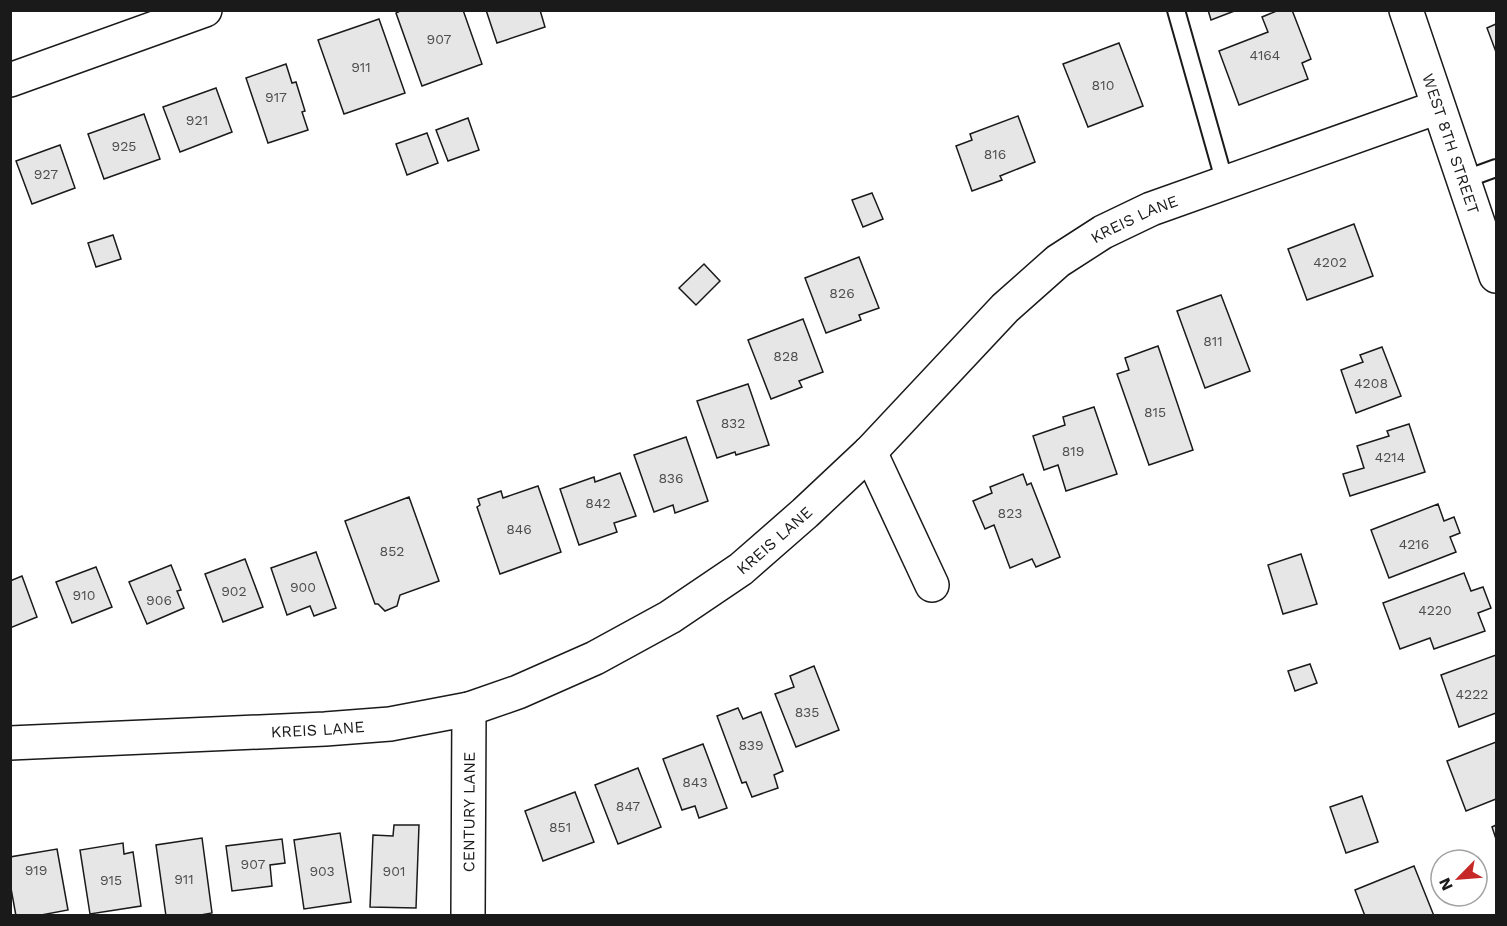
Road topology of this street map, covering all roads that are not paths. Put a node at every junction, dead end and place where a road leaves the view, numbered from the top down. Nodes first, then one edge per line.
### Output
1 (205, 10) edge
2 (1176, 10) edge
3 (1411, 12) edge
4 (10, 80) edge
5 (1438, 107) junction
6 (1497, 168) edge
7 (1463, 180) junction
8 (1225, 183) junction
9 (1497, 276) edge
10 (870, 452) junction
11 (932, 585) dead end
12 (470, 709) junction
13 (10, 743) edge
14 (468, 915) edge

1 - 4 street
2 - 8 lane
3 - 5 street, WEST 8TH STREET
5 - 7 street, WEST 8TH STREET
5 - 8 street, KREIS LANE
6 - 7 lane
7 - 9 street, WEST 8TH STREET
8 - 10 street, KREIS LANE
10 - 11 street
10 - 12 street, KREIS LANE
12 - 13 street, KREIS LANE
12 - 14 street, CENTURY LANE

